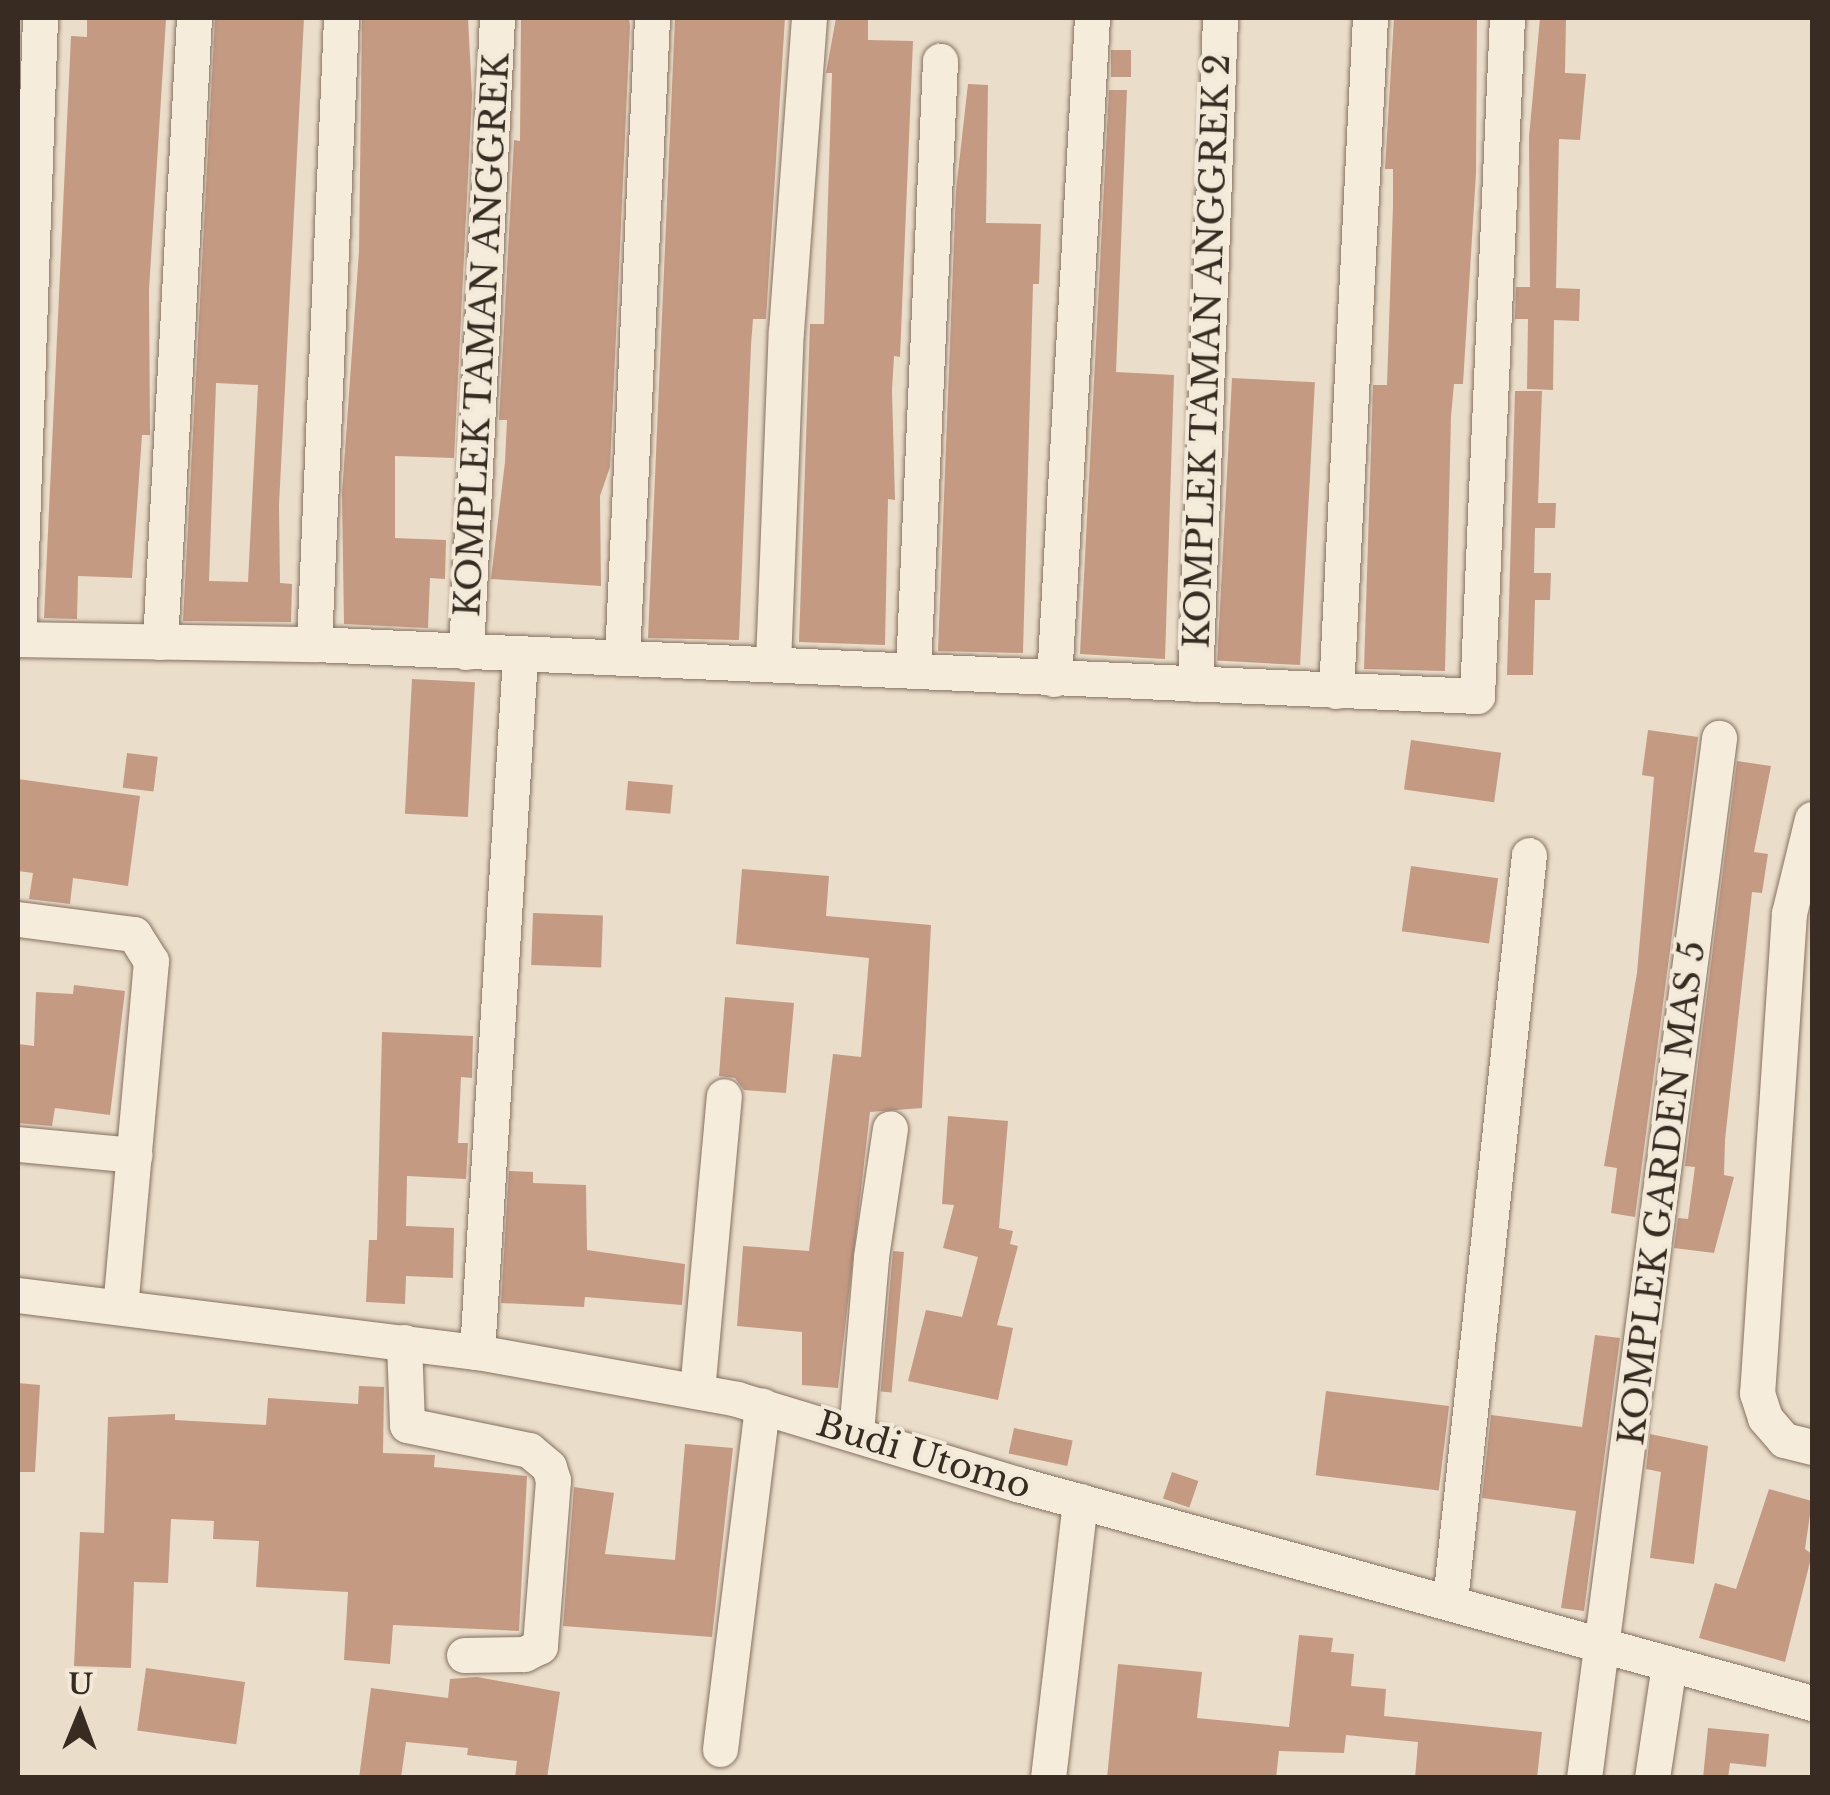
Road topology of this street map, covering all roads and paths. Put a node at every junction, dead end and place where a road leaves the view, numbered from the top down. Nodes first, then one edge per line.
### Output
1 (40, 18) edge
2 (194, 18) edge
3 (342, 18) edge
4 (497, 18) edge
5 (652, 18) edge
6 (809, 18) edge
7 (1092, 18) edge
8 (1220, 18) edge
9 (1370, 18) edge
10 (1507, 18) edge
11 (940, 61) dead end
12 (18, 639) edge
13 (160, 642) junction
14 (314, 644) junction
15 (466, 652) junction
16 (520, 656) junction
17 (622, 657) junction
18 (773, 663) junction
19 (913, 670) junction
20 (1054, 679) junction
21 (1195, 684) junction
22 (1336, 691) junction
23 (1718, 738) dead end
24 (1812, 818) edge
25 (1528, 856) dead end
26 (18, 919) edge
27 (724, 1096) dead end
28 (890, 1128) dead end
29 (18, 1144) edge
30 (134, 1156) junction
31 (18, 1295) edge
32 (120, 1305) junction
33 (404, 1342) junction
34 (478, 1352) junction
35 (698, 1391) junction
36 (762, 1406) junction
37 (856, 1433) junction
38 (1812, 1447) edge
39 (1080, 1501) junction
40 (1450, 1601) junction
41 (1606, 1647) junction
42 (464, 1655) dead end
43 (1669, 1664) junction
44 (1812, 1704) edge
45 (720, 1750) dead end
46 (1048, 1778) edge
47 (1584, 1778) edge
48 (1652, 1778) edge

1 - 12 street
2 - 13 street
3 - 14 street
4 - 15 street, KOMPLEK TAMAN ANGGREK
5 - 17 street
6 - 18 street
7 - 20 street
8 - 21 street, KOMPLEK TAMAN ANGGREK 2
9 - 22 street
10 - 22 street
11 - 19 street
12 - 13 street
13 - 14 street
14 - 15 street
15 - 16 street
16 - 17 street
16 - 34 street
17 - 18 street
18 - 19 street
19 - 20 street
20 - 21 street
21 - 22 street
23 - 41 street, KOMPLEK GARDEN MAS 5
24 - 38 street
25 - 40 street
26 - 30 street
27 - 35 street
28 - 37 street
29 - 30 street
30 - 32 street
31 - 32 street, Budi Utomo
32 - 33 street, Budi Utomo
33 - 34 street, Budi Utomo
33 - 42 street
34 - 35 street, Budi Utomo
35 - 36 street, Budi Utomo
36 - 37 street, Budi Utomo
36 - 45 street
37 - 39 street, Budi Utomo
39 - 40 street, Budi Utomo
39 - 46 street
40 - 41 street, Budi Utomo
41 - 43 street, Budi Utomo
41 - 47 street, KOMPLEK GARDEN MAS 5
43 - 44 street, Budi Utomo
43 - 48 street

